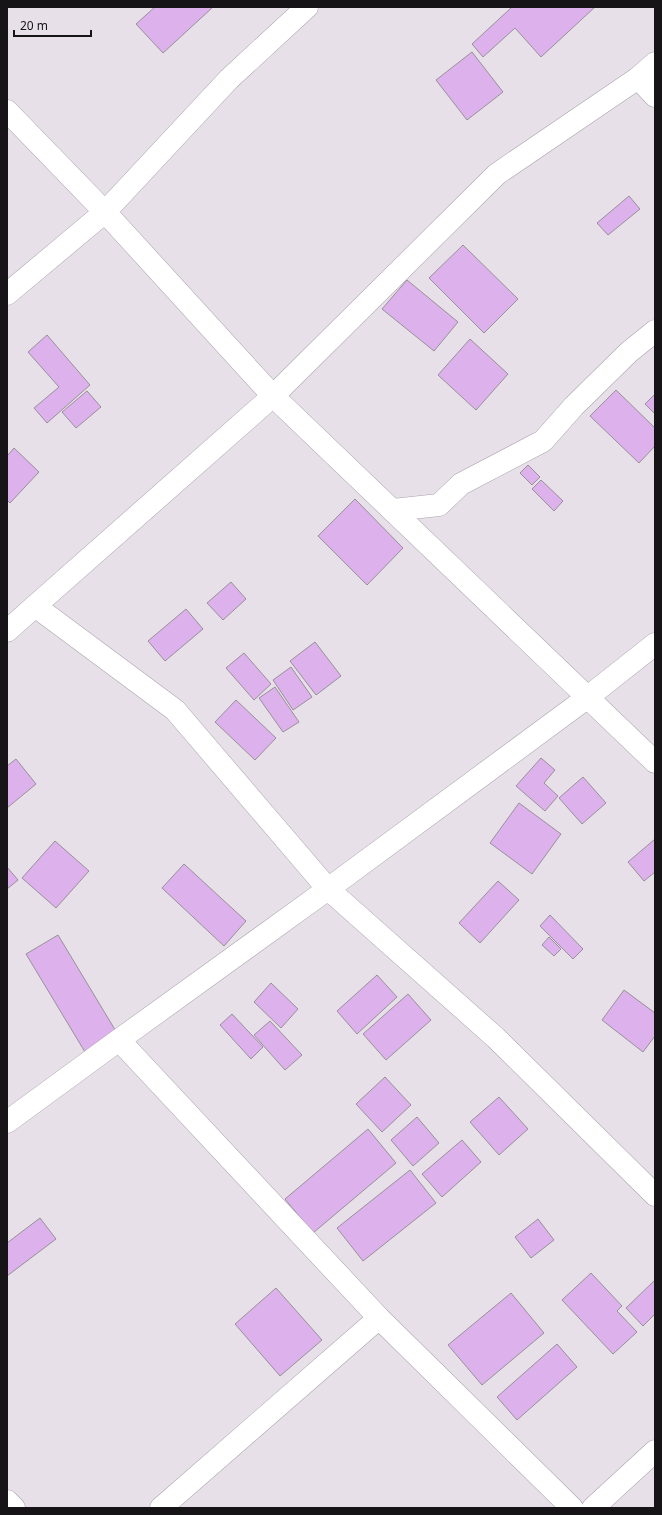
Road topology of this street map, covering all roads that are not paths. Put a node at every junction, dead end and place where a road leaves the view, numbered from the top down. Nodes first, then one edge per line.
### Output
1 (301, 9) edge
2 (655, 63) edge
3 (638, 78) junction
4 (655, 96) edge
5 (7, 111) edge
6 (105, 212) junction
7 (7, 294) edge
8 (655, 331) edge
9 (273, 396) junction
10 (393, 510) junction
11 (35, 606) junction
12 (7, 631) edge
13 (655, 644) edge
14 (588, 697) junction
15 (655, 762) edge
16 (328, 889) junction
17 (119, 1040) junction
18 (7, 1122) edge
19 (655, 1195) edge
20 (379, 1318) junction
21 (655, 1451) edge
22 (7, 1501) edge
23 (14, 1508) edge
24 (161, 1508) edge
25 (572, 1508) edge
26 (593, 1508) edge

1 - 6 street
2 - 3 street
3 - 4 street
3 - 9 street
5 - 6 street
6 - 7 street
6 - 9 street
8 - 10 street
9 - 10 street
9 - 11 street
10 - 14 street
11 - 12 street
11 - 16 street
13 - 14 street
14 - 15 street
14 - 16 street
16 - 17 street
16 - 19 street
17 - 18 street
17 - 20 street
20 - 24 street
20 - 25 street
21 - 26 street
22 - 23 street

